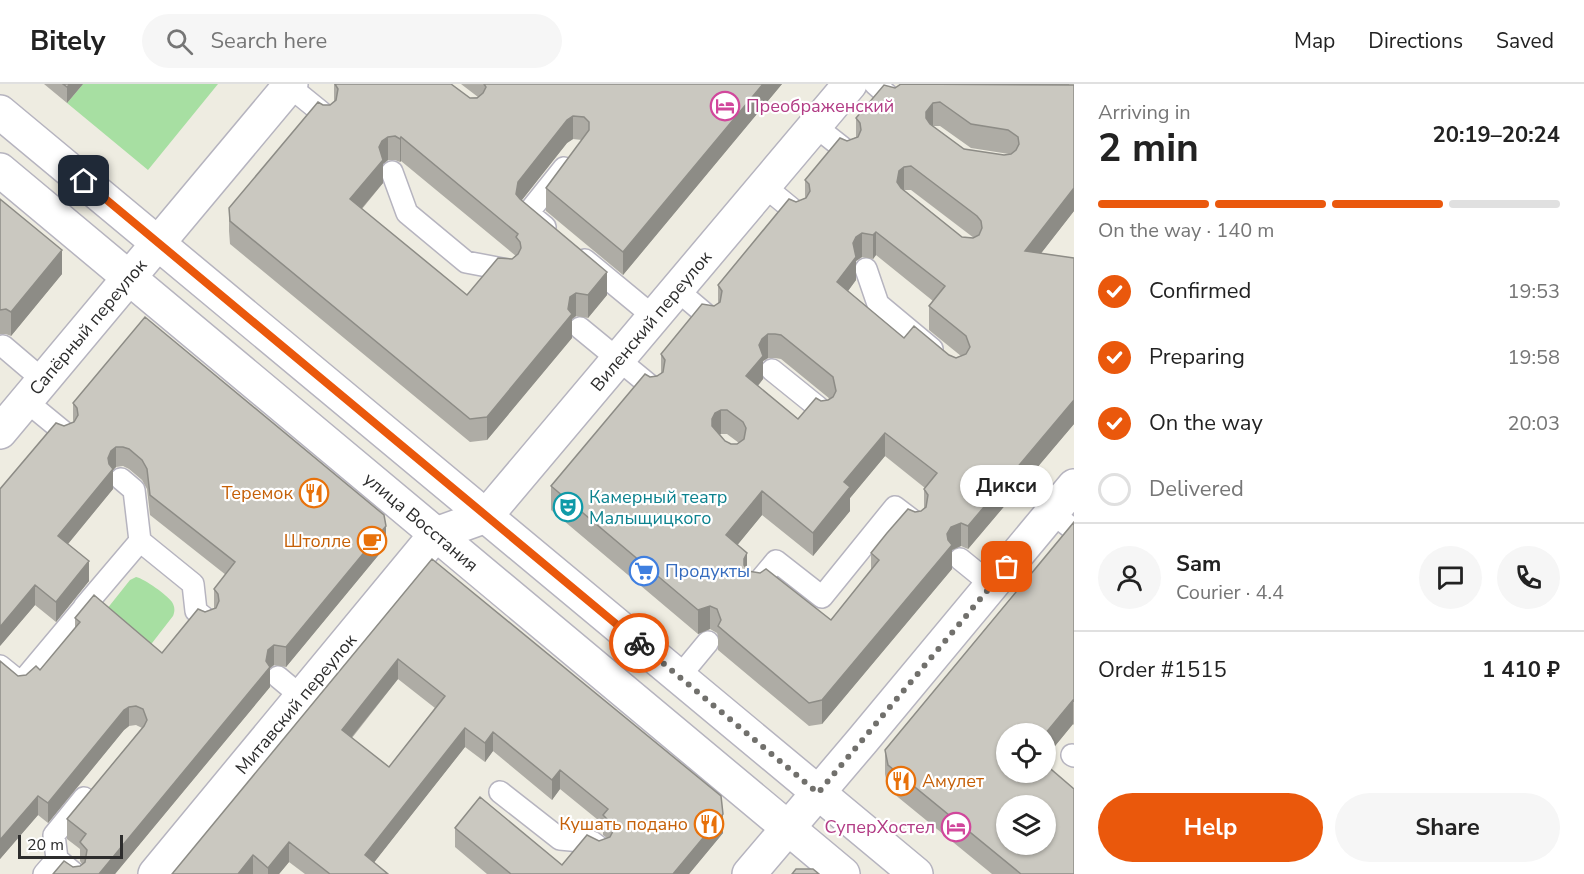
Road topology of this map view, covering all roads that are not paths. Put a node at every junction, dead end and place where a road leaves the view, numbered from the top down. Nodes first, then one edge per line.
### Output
1 (290, 85) edge
2 (853, 85) edge
3 (892, 99) edge
4 (0, 112) edge
5 (326, 116) edge
6 (814, 126) junction
7 (577, 152) edge
8 (848, 152) edge
9 (0, 170) edge
10 (392, 172) edge
11 (764, 186) junction
12 (797, 213) edge
13 (158, 243) junction
14 (866, 269) edge
15 (508, 270) edge
16 (130, 278) junction
17 (677, 290) junction
18 (654, 317) junction
19 (710, 318) edge
20 (580, 328) edge
21 (3, 346) edge
22 (619, 359) junction
23 (948, 362) edge
24 (772, 370) edge
25 (653, 388) edge
26 (35, 391) junction
27 (824, 412) edge
28 (0, 432) edge
29 (64, 433) edge
30 (121, 479) dead end
31 (1074, 486) edge
32 (486, 516) junction
33 (1063, 522) edge
34 (916, 523) edge
35 (436, 534) junction
36 (140, 541) junction
37 (960, 559) edge
38 (756, 585) edge
39 (992, 585) junction
40 (206, 619) edge
41 (708, 642) edge
42 (0, 666) edge
43 (680, 677) junction
44 (98, 782) edge
45 (500, 792) dead end
46 (818, 793) junction
47 (788, 828) junction
48 (600, 848) edge
49 (51, 867) edge
50 (75, 874) edge
51 (155, 874) edge
52 (749, 874) edge
53 (843, 874) edge
54 (916, 874) edge

1 - 5 lane
1 - 13 street, Сапёрный переулок
2 - 3 lane
2 - 6 street, Виленский переулок
4 - 13 street
6 - 8 lane
6 - 11 street, Виленский переулок
7 - 18 lane
9 - 16 street, улица Восстания
10 - 15 lane
11 - 12 lane
11 - 17 street, Виленский переулок
13 - 16 street, Сапёрный переулок
13 - 32 street
14 - 23 lane
16 - 26 street, Сапёрный переулок
16 - 35 street, улица Восстания
17 - 18 street, Виленский переулок
17 - 19 lane
18 - 22 street, Виленский переулок
20 - 22 lane
21 - 26 lane
22 - 25 lane
22 - 32 street, Виленский переулок
24 - 27 lane
26 - 28 street, Сапёрный переулок
26 - 29 lane
30 - 36 lane
31 - 33 street
32 - 35 street, Виленский переулок
32 - 43 street
33 - 39 street
34 - 38 lane
35 - 47 street, улица Восстания
35 - 51 street, Митавский переулок
36 - 40 lane
36 - 42 lane
37 - 39 lane
39 - 46 street
41 - 43 lane
43 - 46 street
44 - 49 lane
45 - 48 lane
46 - 47 street
46 - 54 street
47 - 52 street
47 - 53 street, улица Восстания
49 - 50 lane

